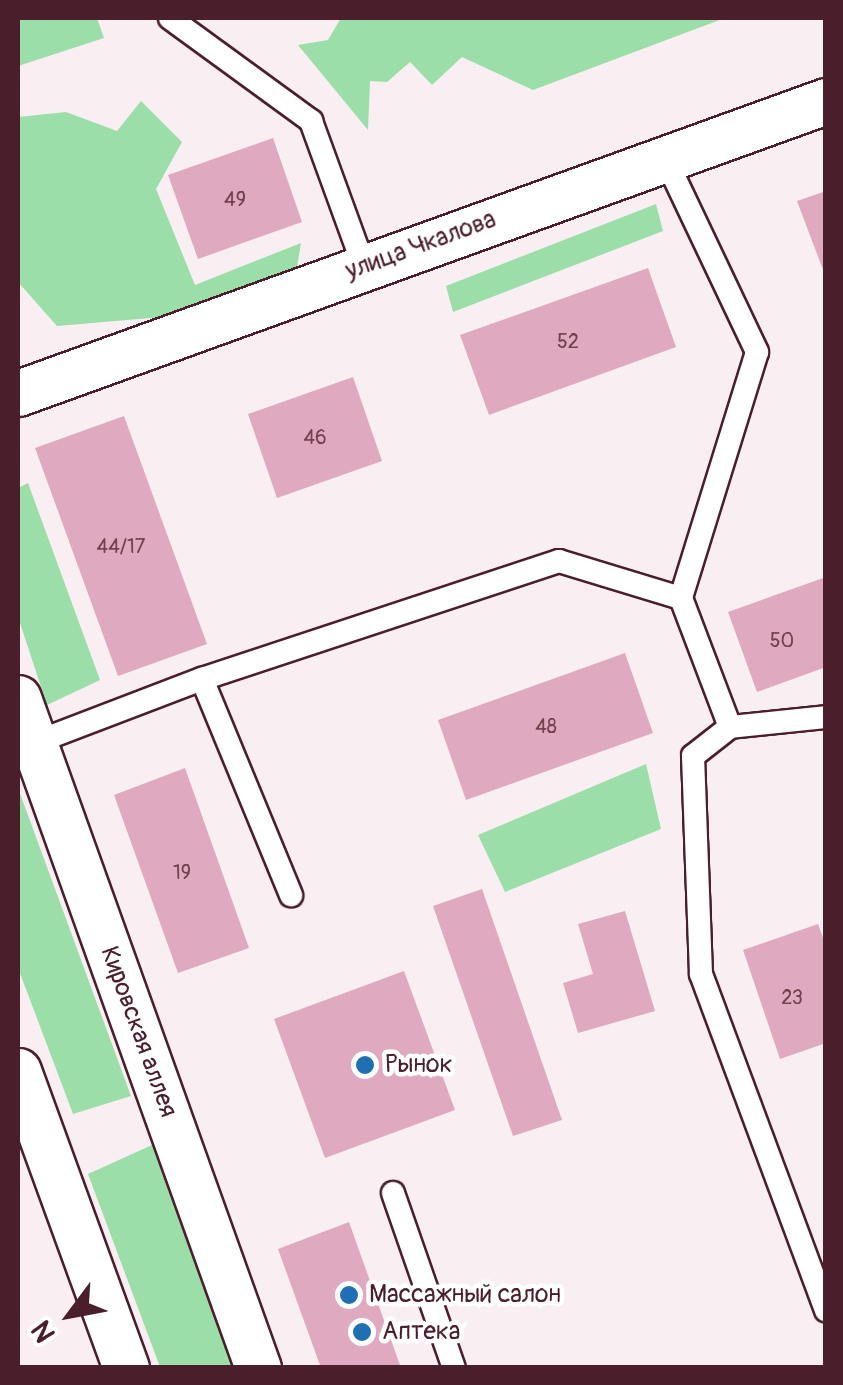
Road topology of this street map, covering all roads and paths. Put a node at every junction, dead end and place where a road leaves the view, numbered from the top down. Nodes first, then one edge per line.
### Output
1 (170, 18) edge
2 (826, 101) edge
3 (665, 158) junction
4 (364, 266) junction
5 (18, 393) edge
6 (681, 598) junction
7 (202, 679) junction
8 (18, 698) edge
9 (826, 717) edge
10 (730, 726) junction
11 (34, 743) junction
12 (291, 895) dead end
13 (18, 1071) edge
14 (393, 1192) dead end
15 (826, 1312) edge
16 (126, 1368) edge
17 (258, 1368) edge
18 (454, 1368) edge

1 - 4 lane
2 - 3 street, улица Чкалова
3 - 4 street, улица Чкалова
3 - 6 lane
4 - 5 street, улица Чкалова
6 - 7 lane
6 - 10 lane
7 - 11 lane
7 - 12 lane
8 - 11 street, Кировская аллея
9 - 10 lane
10 - 15 lane
11 - 17 street, Кировская аллея
13 - 16 street
14 - 18 lane

